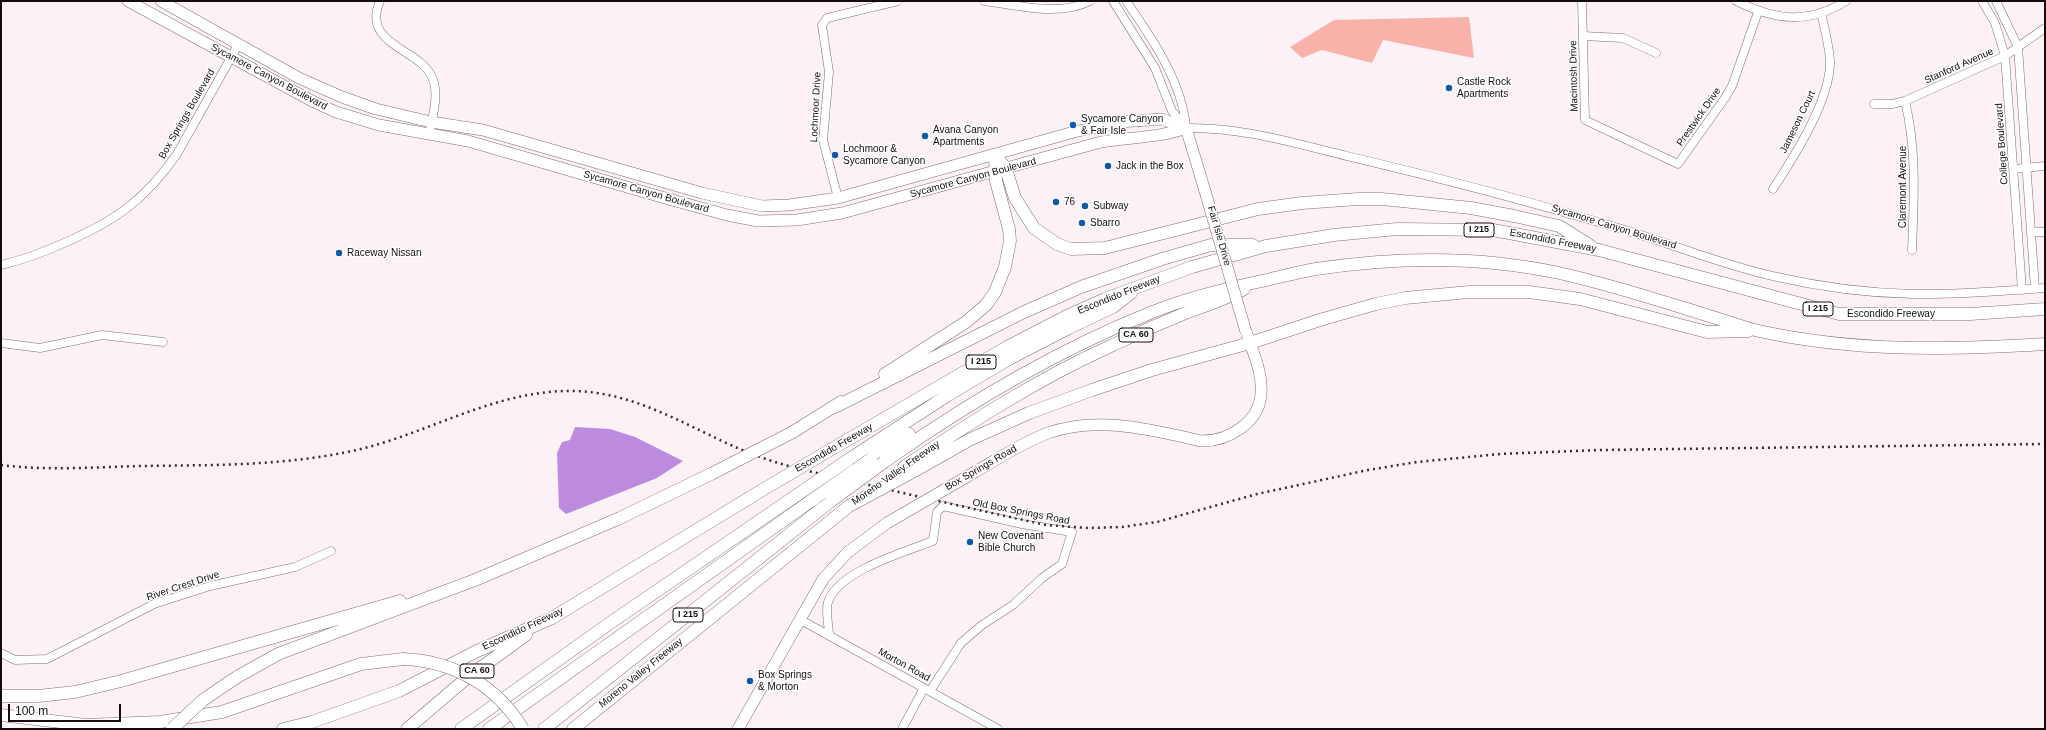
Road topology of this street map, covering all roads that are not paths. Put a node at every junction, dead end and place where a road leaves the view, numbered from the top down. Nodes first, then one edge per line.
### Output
1 (128, 1) edge
2 (161, 1) edge
3 (380, 1) edge
4 (898, 1) edge
5 (984, 1) edge
6 (1090, 1) edge
7 (1113, 1) edge
8 (1126, 1) edge
9 (1582, 1) edge
10 (1736, 1) edge
11 (1846, 1) edge
12 (1982, 1) edge
13 (1996, 1) edge
14 (1031, 4) edge
15 (1758, 12) junction
16 (1821, 13) junction
17 (2045, 28) edge
18 (1583, 36) junction
19 (238, 45) junction
20 (2018, 47) junction
21 (1656, 53) dead end
22 (2005, 56) junction
23 (231, 57) junction
24 (1905, 101) junction
25 (1874, 104) dead end
26 (431, 122) junction
27 (1186, 128) junction
28 (429, 135) junction
29 (995, 155) junction
30 (1678, 164) joint
31 (2045, 166) edge
32 (2027, 168) junction
33 (2014, 169) junction
34 (1001, 170) junction
35 (1773, 189) dead end
36 (838, 198) junction
37 (2032, 232) junction
38 (2045, 232) edge
39 (1266, 246) junction
40 (1598, 250) junction
41 (1912, 250) dead end
42 (1, 265) edge
43 (1313, 269) junction
44 (1259, 282) junction
45 (1143, 284) junction
46 (2045, 288) edge
47 (2035, 289) junction
48 (2022, 290) junction
49 (2045, 309) edge
50 (1757, 331) junction
51 (1248, 338) junction
52 (163, 342) dead end
53 (1, 343) edge
54 (2045, 344) edge
55 (835, 407) junction
56 (910, 468) junction
57 (332, 551) dead end
58 (474, 580) junction
59 (552, 618) junction
60 (799, 619) junction
61 (829, 636) junction
62 (1, 653) edge
63 (927, 689) junction
64 (1, 696) edge
65 (1, 715) edge
66 (172, 729) edge
67 (282, 729) edge
68 (407, 729) edge
69 (461, 729) edge
70 (489, 729) edge
71 (523, 729) edge
72 (544, 729) edge
73 (573, 729) edge
74 (738, 729) edge
75 (902, 729) edge
76 (998, 729) edge

1 - 23 main road, Sycamore Canyon Boulevard
2 - 19 main road, Sycamore Canyon Boulevard
3 - 26 street
4 - 36 street, Lochmoor Drive
5 - 14 street
6 - 14 street
7 - 27 street, Fair Isle Drive
8 - 27 street, Fair Isle Drive
9 - 18 street, Macintosh Drive
10 - 15 street
11 - 16 street
12 - 22 street, College Boulevard
13 - 20 street
15 - 16 street
15 - 30 street, Prestwick Drive
16 - 35 street, Jameson Court
17 - 20 street, Stanford Avenue
18 - 21 street
18 - 30 street, Macintosh Drive
19 - 23 street, Box Springs Boulevard
19 - 26 main road, Sycamore Canyon Boulevard
20 - 22 street, Stanford Avenue
20 - 32 street
22 - 24 street, Stanford Avenue
22 - 33 street, College Boulevard
23 - 28 main road, Sycamore Canyon Boulevard
23 - 42 street, Box Springs Boulevard
24 - 25 street, Stanford Avenue
24 - 41 street, Claremont Avenue
26 - 28 street
26 - 36 main road, Sycamore Canyon Boulevard
27 - 29 main road, Sycamore Canyon Boulevard
27 - 34 main road, Sycamore Canyon Boulevard
27 - 48 street, Sycamore Canyon Boulevard
27 - 51 main road, Fair Isle Drive, bridge
28 - 34 main road, Sycamore Canyon Boulevard
29 - 34 highway
29 - 36 main road, Sycamore Canyon Boulevard
31 - 32 street
32 - 33 street
32 - 37 street
33 - 48 street, College Boulevard
34 - 40 highway
34 - 55 highway
37 - 38 street
37 - 47 street
39 - 40 highway, Escondido Freeway / I 215
39 - 45 highway, Escondido Freeway / I 215
39 - 55 highway
40 - 49 highway, Escondido Freeway / I 215
43 - 44 highway, I 215
43 - 50 highway, I 215
43 - 70 highway, bridge
44 - 56 highway, Moreno Valley Freeway / CA 60
44 - 72 highway, I 215, bridge
45 - 59 highway, Escondido Freeway / I 215, bridge
45 - 69 highway, bridge
46 - 47 street, Sycamore Canyon Boulevard
47 - 48 street, Sycamore Canyon Boulevard
50 - 51 highway
50 - 54 highway, I 215
51 - 56 highway
51 - 60 main road, Box Springs Road, bridge
52 - 53 street
55 - 58 highway, bridge
56 - 73 highway, Moreno Valley Freeway, bridge
57 - 62 street, River Crest Drive
58 - 64 highway
58 - 66 highway, bridge
59 - 67 highway, Escondido Freeway / I 215
59 - 68 highway, CA 60
60 - 61 street, Morton Road
60 - 74 main road, Box Springs Road
61 - 63 street, Morton Road
61 - 63 street, Old Box Springs Road
63 - 75 street
63 - 76 street, Morton Road
65 - 71 highway, bridge

